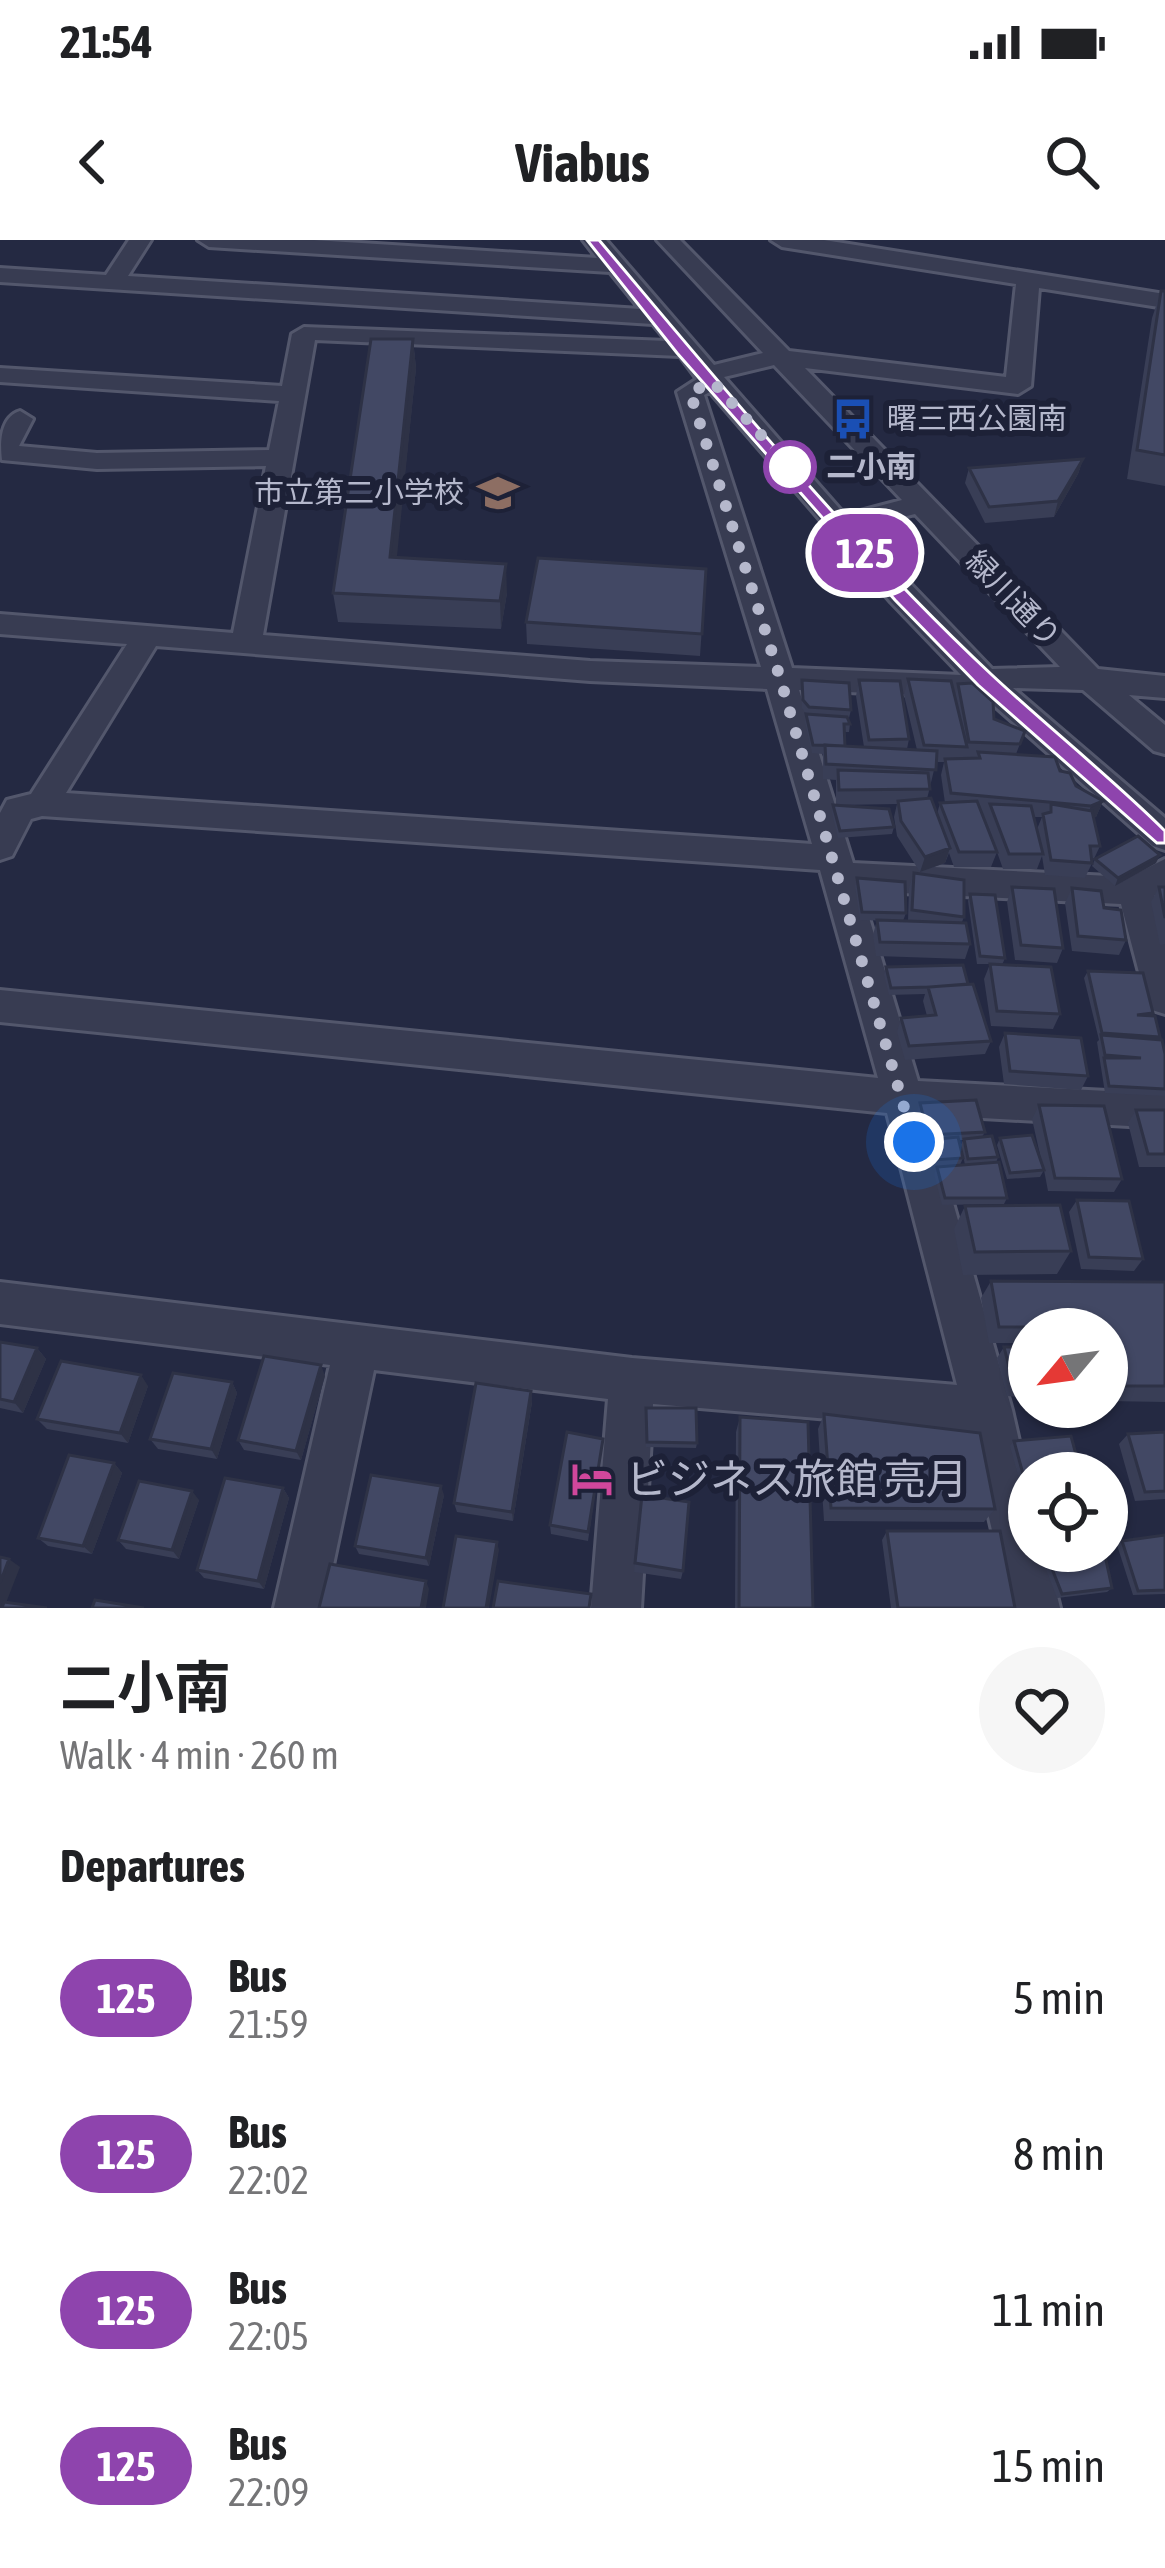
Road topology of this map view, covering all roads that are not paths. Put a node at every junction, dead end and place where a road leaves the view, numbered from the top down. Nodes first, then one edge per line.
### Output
1 (140, 240) edge
2 (209, 240) edge
3 (594, 240) edge
4 (668, 240) edge
5 (782, 240) edge
6 (388, 245) edge
7 (866, 246) edge
8 (616, 266) junction
9 (0, 275) edge
10 (1028, 279) junction
11 (113, 281) junction
12 (365, 299) junction
13 (1165, 301) edge
14 (657, 317) junction
15 (683, 349) junction
16 (777, 357) junction
17 (0, 375) edge
18 (710, 378) junction
19 (293, 394) junction
20 (20, 419) dead end
21 (1, 452) edge
22 (282, 458) junction
23 (920, 503) junction
24 (841, 524) junction
25 (0, 624) edge
26 (147, 636) junction
27 (246, 645) junction
28 (1087, 676) junction
29 (985, 680) junction
30 (781, 681) junction
31 (1165, 687) edge
32 (1165, 743) edge
33 (20, 807) edge
34 (1165, 837) edge
35 (0, 847) edge
36 (833, 867) junction
37 (1150, 881) edge
38 (1165, 999) edge
39 (0, 1006) edge
40 (902, 1097) junction
41 (1165, 1111) edge
42 (0, 1303) edge
43 (357, 1346) junction
44 (632, 1379) junction
45 (989, 1410) junction
46 (299, 1608) edge
47 (616, 1608) edge
48 (1035, 1608) edge

1 - 11 street
2 - 6 street
3 - 8 street
4 - 16 street, 緑川通り
5 - 7 street
6 - 8 street
6 - 12 street
7 - 10 street
8 - 14 street
9 - 11 street
10 - 13 street
10 - 16 street
11 - 12 street
12 - 14 street
14 - 15 street
15 - 18 street
15 - 19 street
16 - 18 street
16 - 23 street, 緑川通り
17 - 19 street
18 - 24 street
18 - 30 street
19 - 22 street
20 - 21 street
21 - 22 street
22 - 27 street
23 - 24 street
23 - 28 street, 緑川通り
24 - 29 street
25 - 26 street
26 - 27 street
26 - 33 street
27 - 30 street
28 - 29 street
28 - 31 street
28 - 32 street, 緑川通り
29 - 30 street
29 - 34 street
30 - 36 street
33 - 35 street
33 - 36 street
36 - 37 street
36 - 40 street
37 - 38 street
39 - 40 street
40 - 41 street
40 - 45 street
42 - 43 street
43 - 44 street
43 - 46 street
44 - 45 street
44 - 47 street
45 - 48 street

